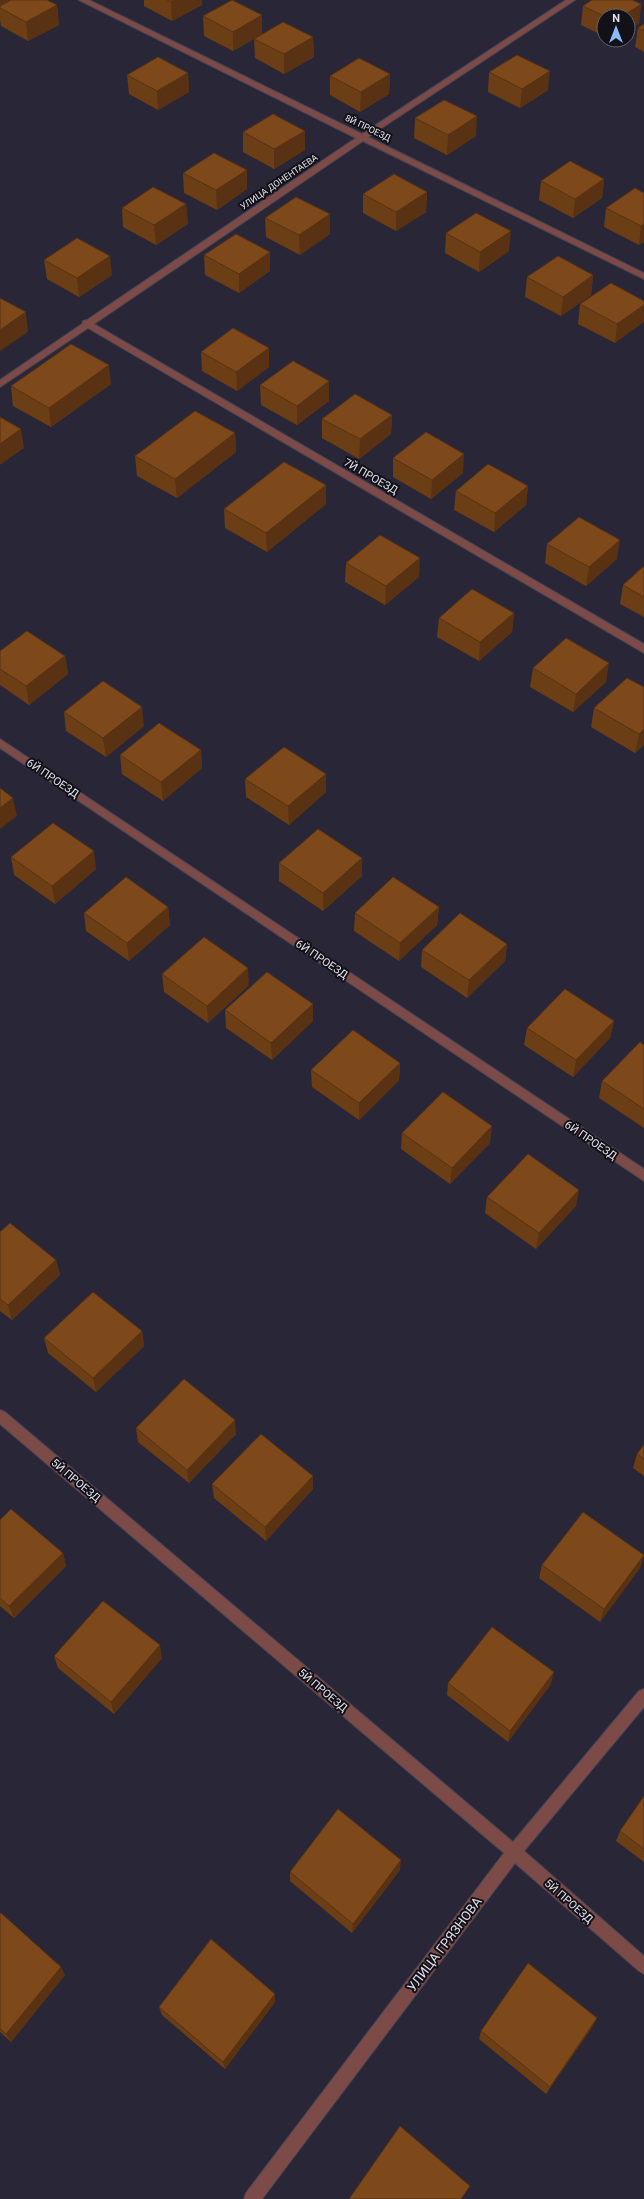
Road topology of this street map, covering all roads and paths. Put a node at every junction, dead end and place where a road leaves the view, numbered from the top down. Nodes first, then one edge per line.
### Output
1 (83, 0) edge
2 (571, 0) edge
3 (363, 137) junction
4 (644, 276) edge
5 (86, 323) junction
6 (0, 384) edge
7 (644, 649) edge
8 (0, 743) edge
9 (644, 1176) edge
10 (0, 1416) edge
11 (644, 1696) edge
12 (514, 1852) junction
13 (644, 1966) edge
14 (252, 2199) edge

1 - 3 street, 8Й ПРОЕЗД
2 - 3 street, УЛИЦА ДОНЕНТАЕВА
3 - 4 street, 8Й ПРОЕЗД
3 - 5 street, УЛИЦА ДОНЕНТАЕВА
5 - 6 street, УЛИЦА ДОНЕНТАЕВА
5 - 7 street, 7Й ПРОЕЗД
8 - 9 street, 6Й ПРОЕЗД
10 - 12 street, 5Й ПРОЕЗД
11 - 12 street, УЛИЦА ГРЯЗНОВА
12 - 13 street, 5Й ПРОЕЗД
12 - 14 street, УЛИЦА ГРЯЗНОВА

